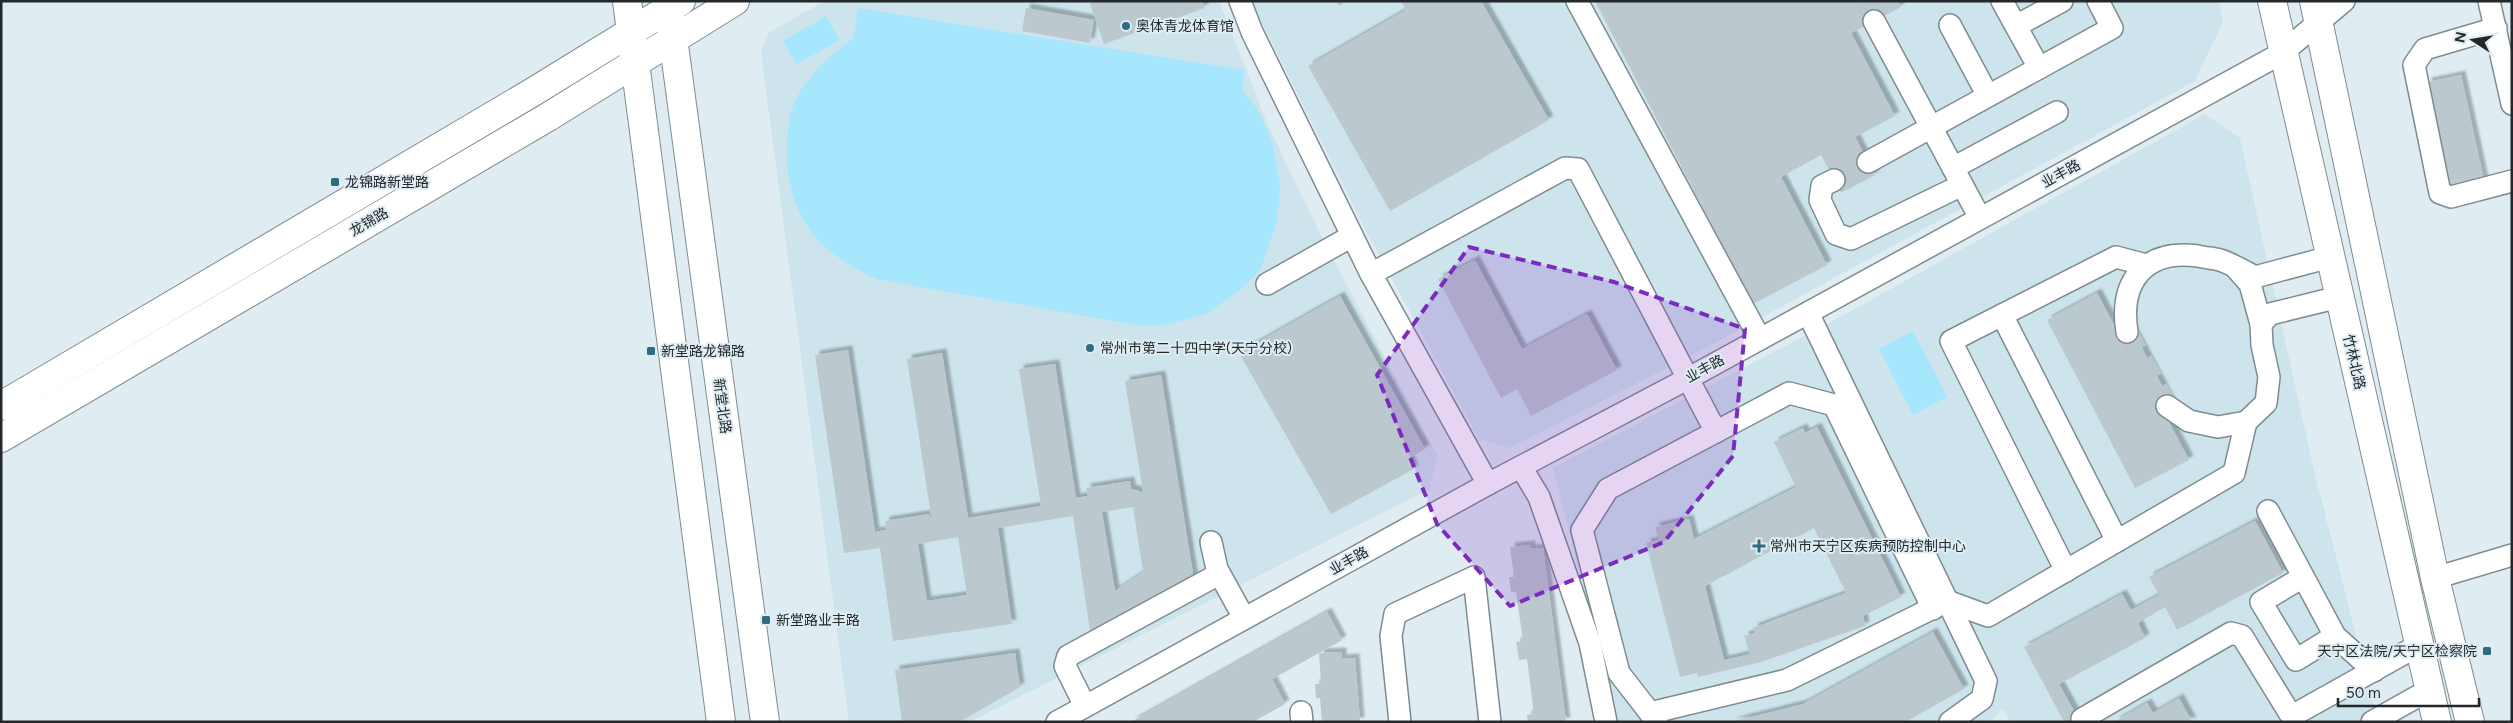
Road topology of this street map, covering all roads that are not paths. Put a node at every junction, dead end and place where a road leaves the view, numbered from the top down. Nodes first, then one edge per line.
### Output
1 (627, 1) edge
2 (735, 1) edge
3 (1240, 1) edge
4 (1578, 1) edge
5 (2002, 1) edge
6 (2062, 1) edge
7 (2098, 1) edge
8 (2272, 1) edge
9 (2344, 1) edge
10 (2489, 1) edge
11 (673, 4) edge
12 (2316, 13) edge
13 (1874, 21) tunnel mouth
14 (1950, 25) dead end
15 (2016, 26) junction
16 (2496, 28) junction
17 (631, 32) junction
18 (673, 39) junction
19 (2282, 53) junction
20 (635, 63) junction
21 (2038, 68) junction
22 (1988, 96) junction
23 (2512, 104) edge
24 (2057, 112) dead end
25 (1932, 128) junction
26 (1868, 162) tunnel mouth
27 (1958, 176) junction
28 (1834, 180) tunnel mouth
29 (2512, 181) edge
30 (1980, 218) junction
31 (1352, 236) junction
32 (2330, 257) junction
33 (2146, 265) junction
34 (2236, 267) junction
35 (1371, 274) junction
36 (1267, 284) dead end
37 (2339, 297) junction
38 (1808, 313) junction
39 (2002, 315) junction
40 (2261, 324) junction
41 (2127, 332) tunnel mouth
42 (1760, 339) junction
43 (1689, 378) junction
44 (1, 406) edge
45 (2167, 406) tunnel mouth
46 (2246, 422) junction
47 (1716, 432) junction
48 (1, 438) edge
49 (1521, 466) junction
50 (1488, 484) junction
51 (2268, 511) dead end
52 (2117, 541) junction
53 (1211, 542) dead end
54 (2512, 554) edge
55 (2066, 571) junction
56 (1220, 574) junction
57 (2303, 577) junction
58 (2435, 578) junction
59 (1940, 605) junction
60 (1244, 618) junction
61 (2335, 636) junction
62 (2419, 645) junction
63 (2374, 671) junction
64 (2430, 690) junction
65 (1086, 706) junction
66 (1653, 717) edge
67 (2082, 719) dead end
68 (2294, 719) edge
69 (721, 722) edge
70 (765, 722) edge
71 (1057, 722) edge
72 (1400, 722) edge
73 (1490, 722) edge
74 (1606, 722) edge
75 (1950, 722) edge
76 (2372, 722) edge
77 (2437, 722) edge
78 (2470, 722) edge

1 - 17 main road
2 - 18 main road, 龙锦路
3 - 31 street
4 - 42 street
5 - 15 street
6 - 15 street
7 - 21 street
8 - 19 main road, 竹林北路
9 - 12 street, 业丰路
10 - 16 street
11 - 17 main road, 龙锦路
11 - 18 main road, 新堂北路
12 - 19 street, 业丰路
12 - 58 main road
13 - 25 street
14 - 22 street
15 - 21 street
16 - 23 street
16 - 29 street
17 - 20 main road
17 - 44 main road, 龙锦路
18 - 20 main road, 龙锦路
18 - 70 main road, 新堂北路
19 - 30 street, 业丰路
19 - 32 main road, 竹林北路
20 - 48 main road, 龙锦路
20 - 69 main road
21 - 22 street
22 - 25 street
24 - 27 street
25 - 26 street
25 - 27 street
27 - 28 street
27 - 30 street
30 - 38 street, 业丰路
31 - 35 street
31 - 36 street
32 - 34 street
32 - 37 main road, 竹林北路
33 - 34 street
33 - 39 street
33 - 41 street
34 - 40 street
35 - 43 street
35 - 50 street
37 - 40 street
37 - 62 main road, 竹林北路
38 - 42 street, 业丰路
38 - 59 street
39 - 52 street
39 - 55 street
40 - 46 street
42 - 43 street, 业丰路
43 - 47 street
43 - 49 street, 业丰路
45 - 46 street
46 - 52 street
47 - 59 street
47 - 66 street
49 - 50 street, 业丰路
49 - 74 street
50 - 60 street, 业丰路
51 - 57 street
52 - 55 street
53 - 56 street
54 - 58 street
55 - 59 street
56 - 60 street
56 - 65 street
57 - 61 street
57 - 61 street
58 - 78 main road
59 - 66 street
59 - 75 street
60 - 65 street, 业丰路
61 - 63 street
62 - 63 street
62 - 64 main road, 竹林北路
63 - 68 street
64 - 76 street
64 - 77 main road, 竹林北路
65 - 71 street, 业丰路
67 - 68 street
72 - 73 street

